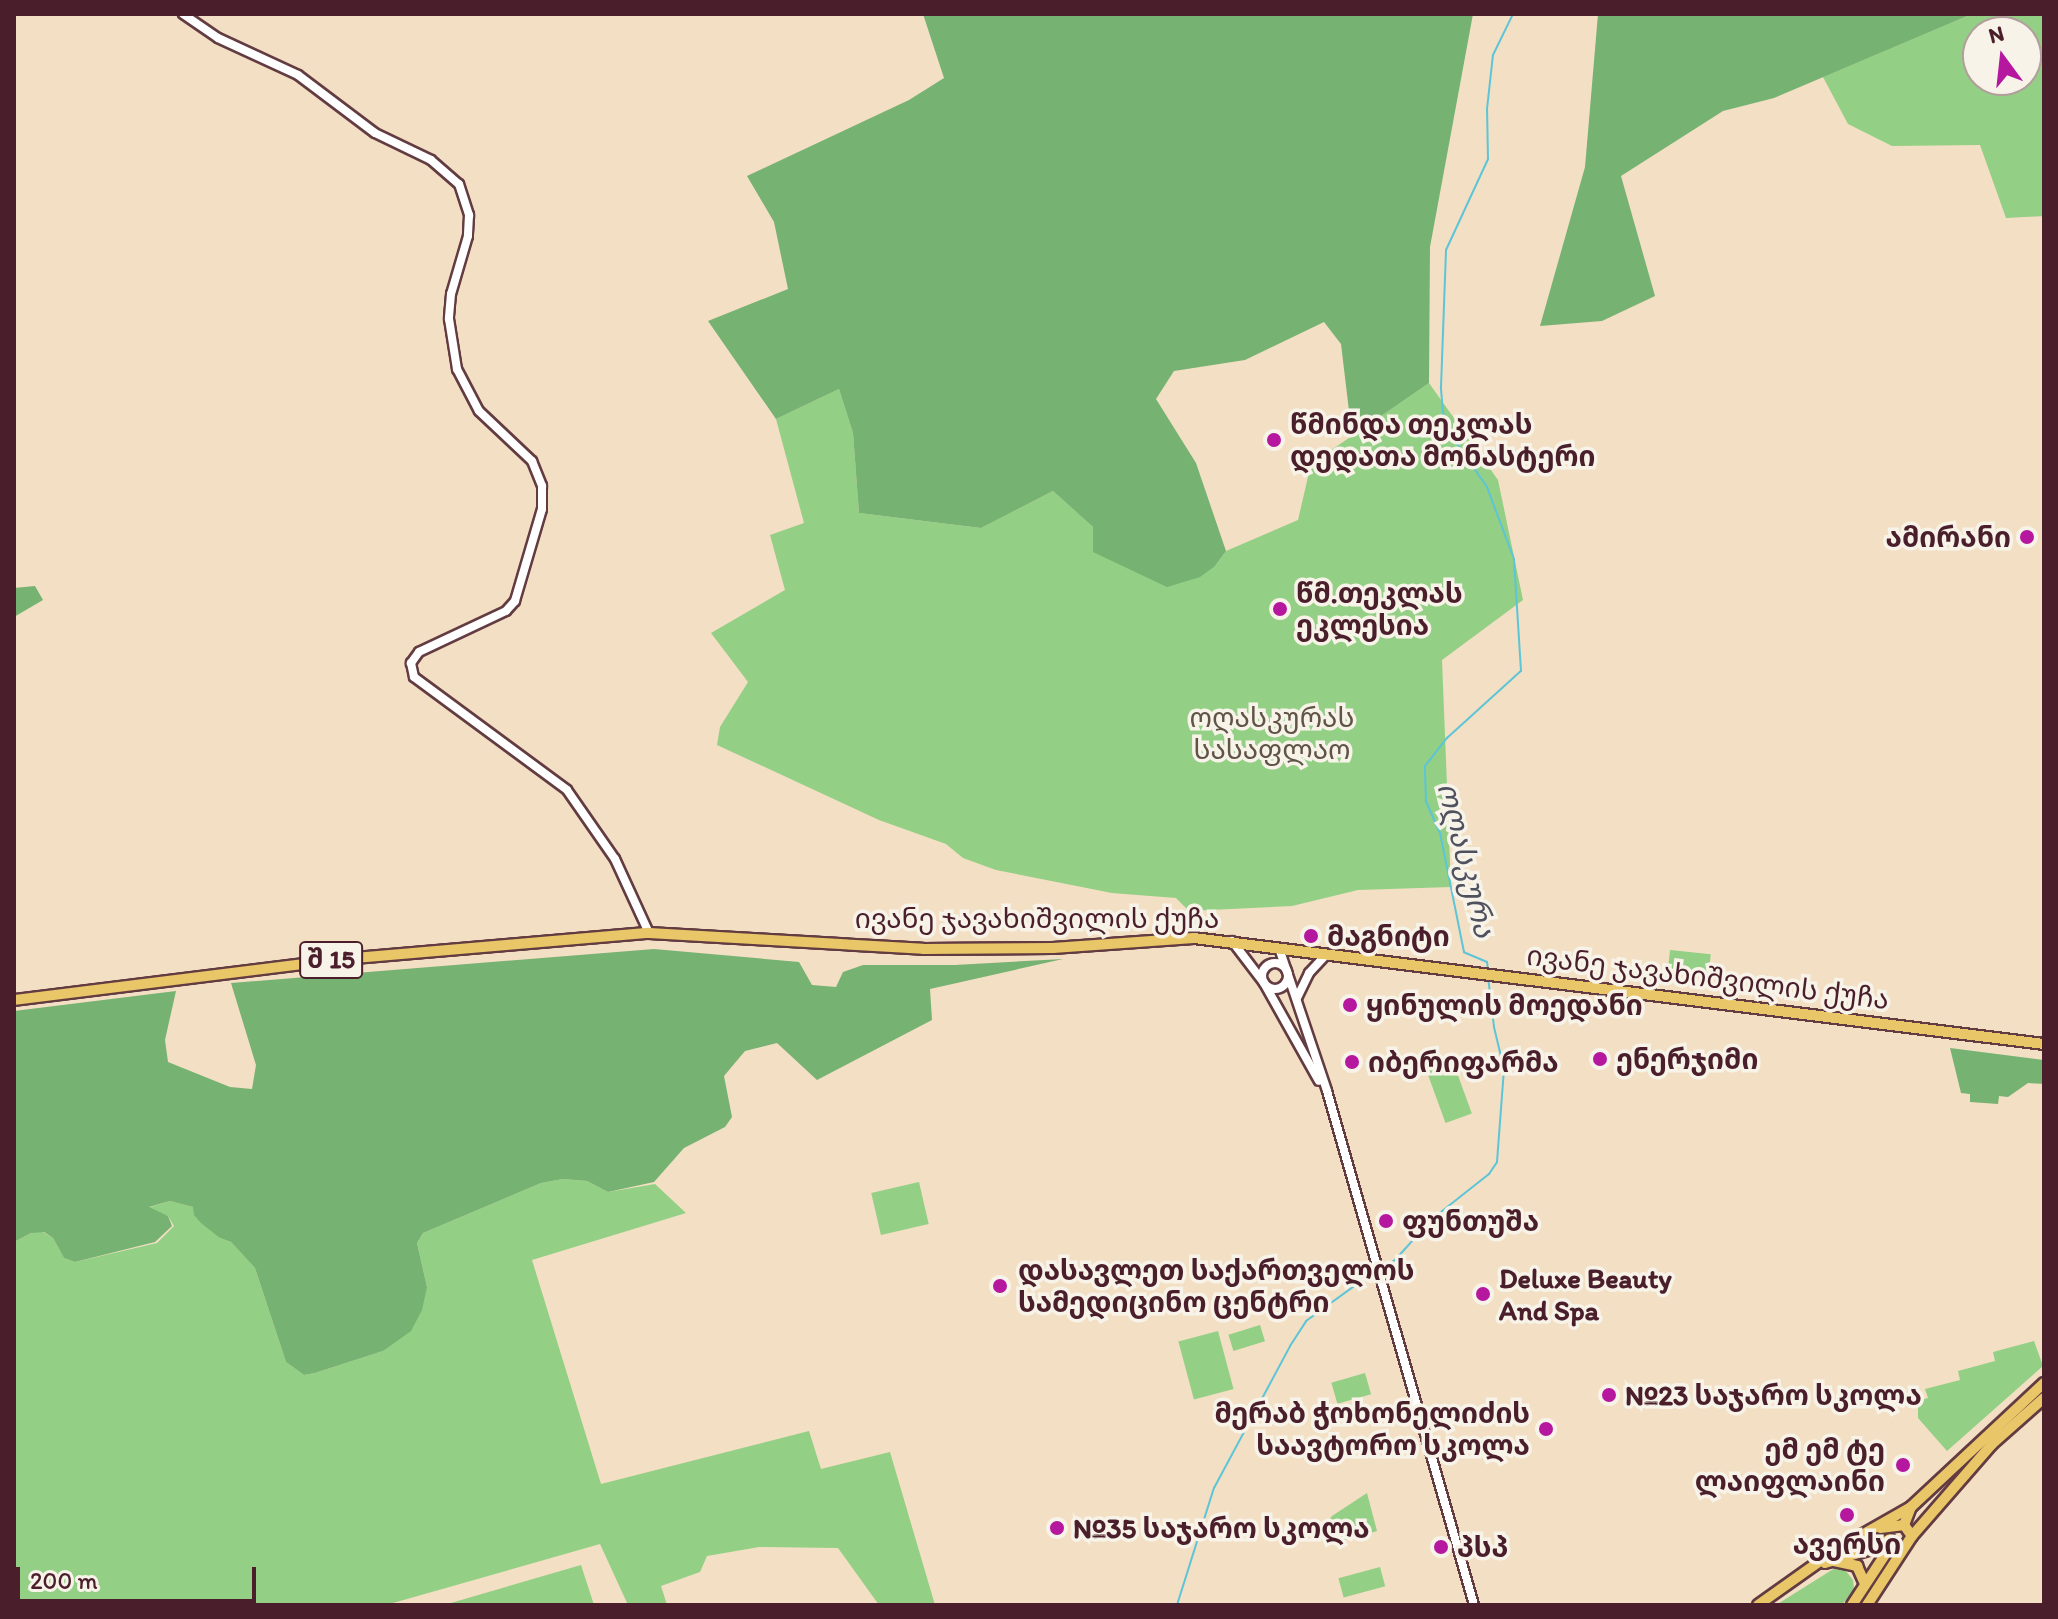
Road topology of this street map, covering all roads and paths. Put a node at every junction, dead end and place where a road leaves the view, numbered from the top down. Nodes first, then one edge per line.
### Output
1 (183, 14) edge
2 (649, 933) junction
3 (1232, 941) junction
4 (1274, 947) junction
5 (1326, 955) junction
6 (1265, 968) junction
7 (1288, 973) junction
8 (1264, 983) junction
9 (1297, 999) junction
10 (14, 1000) edge
11 (2044, 1044) edge
12 (1327, 1091) junction
13 (2044, 1383) edge
14 (2044, 1398) edge
15 (1898, 1522) junction
16 (1911, 1540) junction
17 (1891, 1541) junction
18 (1832, 1560) junction
19 (1819, 1565) junction
20 (1864, 1582) junction
21 (1474, 1605) edge
22 (1758, 1605) edge
23 (1852, 1605) edge
24 (1867, 1605) edge

1 - 2 street
2 - 3 main road, ივანე ჯავახიშვილის ქუჩა / შ 15
2 - 10 main road, შ 15
3 - 4 main road, ივანე ჯავახიშვილის ქუჩა
3 - 8 street
4 - 5 main road, ივანე ჯავახიშვილის ქუჩა
4 - 6 street
4 - 7 street
5 - 9 street
5 - 11 main road, ივანე ჯავახიშვილის ქუჩა
6 - 7 street
6 - 8 street
7 - 8 street
7 - 9 street
8 - 12 street
9 - 12 street
12 - 21 street
13 - 15 main road
14 - 16 main road
15 - 16 main road
15 - 17 main road
15 - 19 main road
16 - 17 main road
16 - 24 main road
17 - 18 main road
17 - 20 main road
18 - 19 main road
18 - 20 main road
19 - 22 main road
20 - 23 main road

